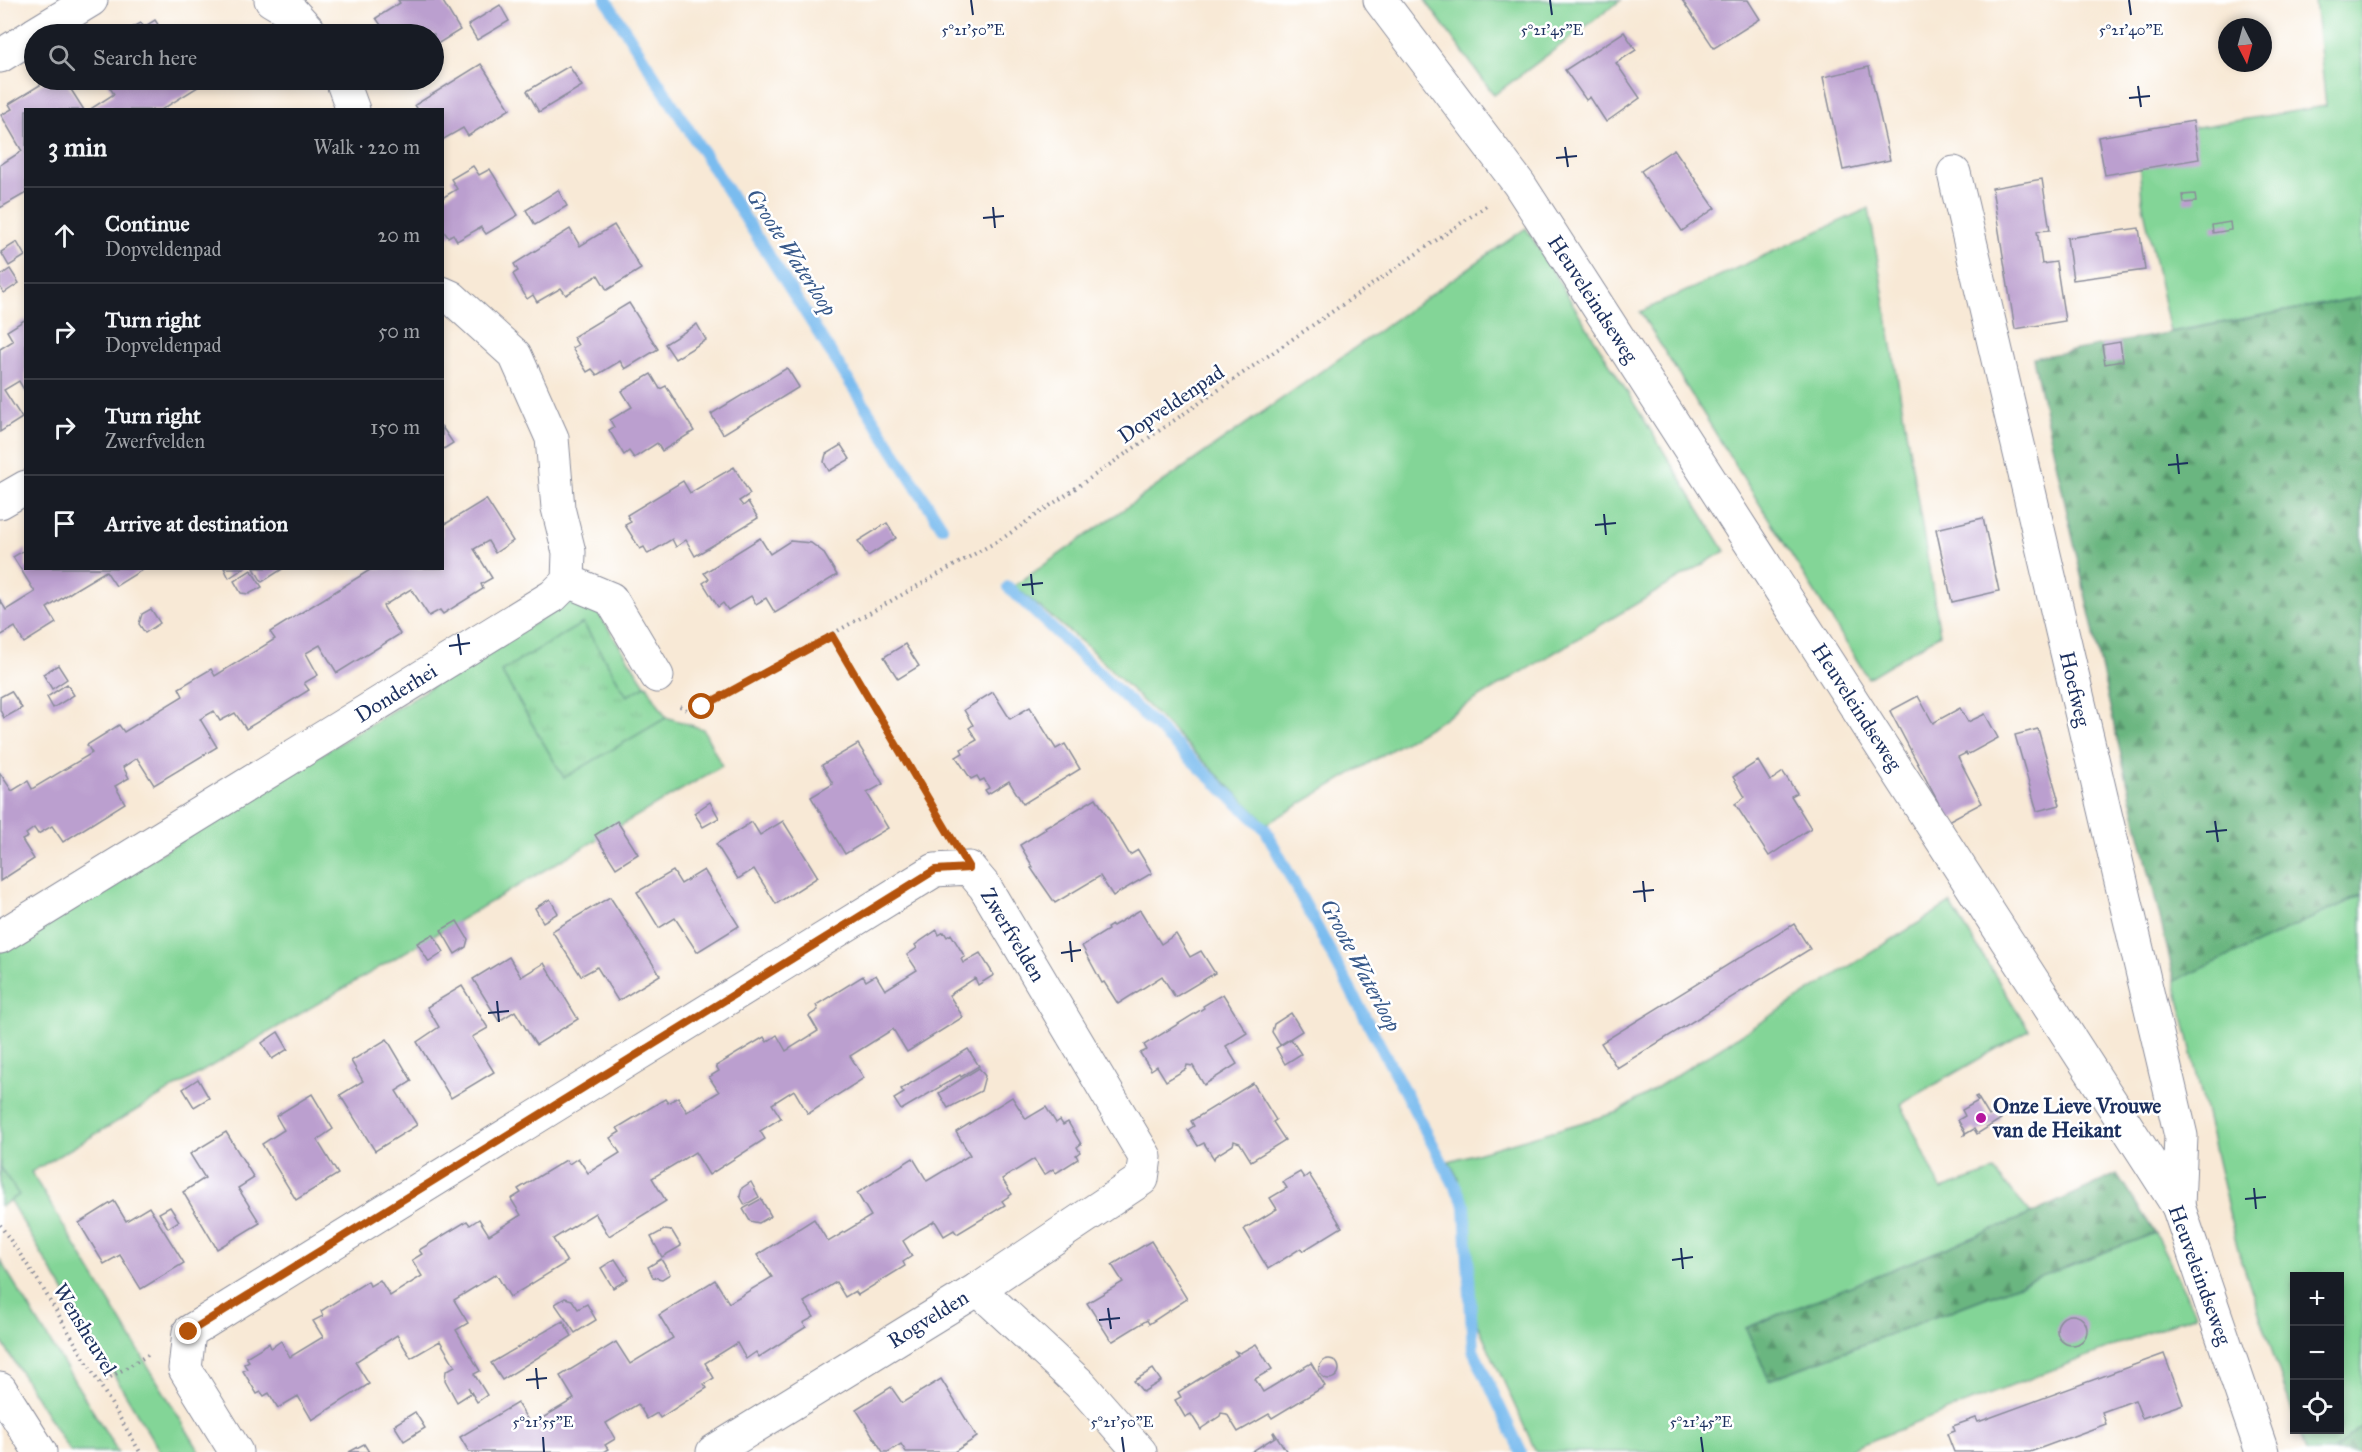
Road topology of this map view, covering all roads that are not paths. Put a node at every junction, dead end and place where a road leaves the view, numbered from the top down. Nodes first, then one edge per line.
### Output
1 (91, 0) edge
2 (272, 0) edge
3 (1380, 0) edge
4 (53, 24) edge
5 (302, 24) edge
6 (24, 42) edge
7 (0, 56) edge
8 (346, 90) edge
9 (352, 108) edge
10 (1954, 173) dead end
11 (444, 294) edge
12 (24, 488) edge
13 (0, 502) edge
14 (568, 581) junction
15 (657, 676) road end
16 (0, 937) edge
17 (2178, 1206) junction
18 (978, 1289) junction
19 (0, 1389) edge
20 (40, 1452) edge
21 (236, 1452) edge
22 (713, 1452) edge
23 (1140, 1452) edge
24 (2262, 1452) edge

1 - 4 street
2 - 5 street
3 - 17 street, Heuveleindseweg
6 - 7 street
8 - 9 street
10 - 17 street, Hoefweg
11 - 14 street
12 - 13 street
14 - 15 street
14 - 16 street, Donderhei
17 - 24 street, Heuveleindseweg
18 - 21 street, Zwerfvelden
18 - 22 street, Rogvelden
18 - 23 street, Rogvelden
19 - 20 street

